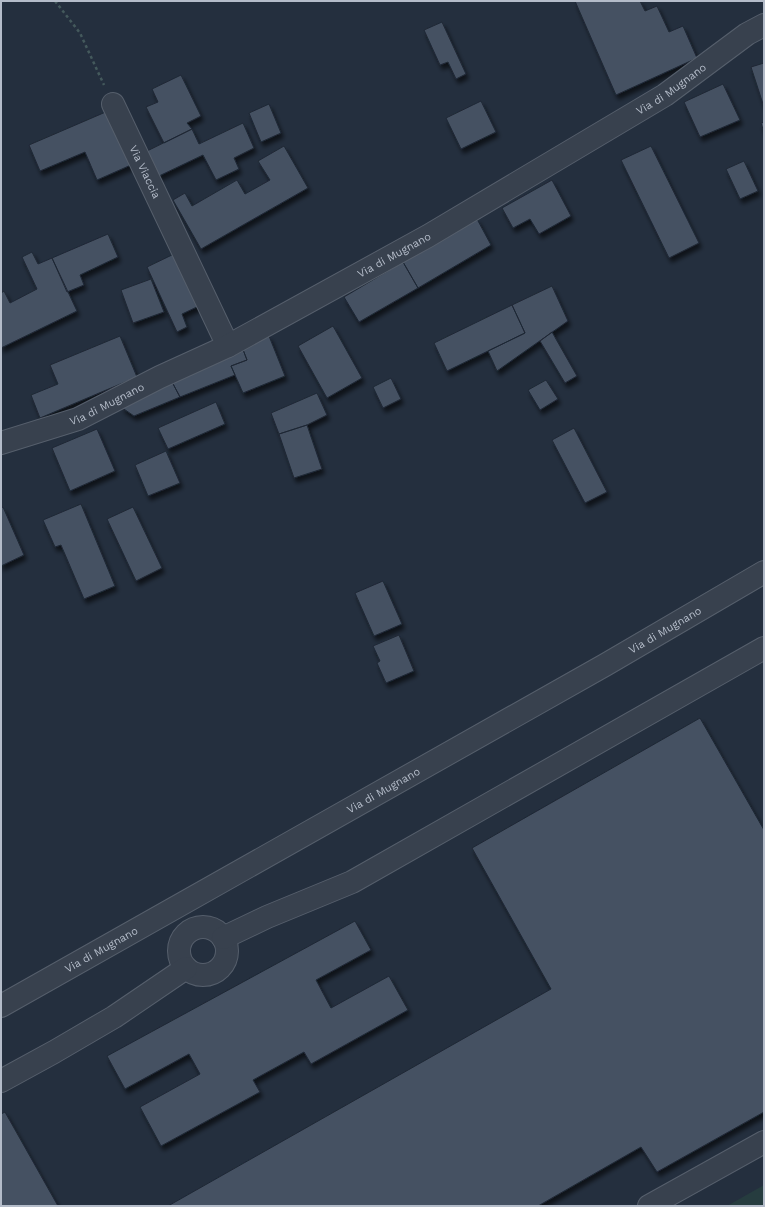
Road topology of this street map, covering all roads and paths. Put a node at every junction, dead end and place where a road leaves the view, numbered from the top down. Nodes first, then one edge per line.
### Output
1 (55, 1) edge
2 (764, 25) edge
3 (113, 104) joint
4 (228, 346) junction
5 (1, 443) edge
6 (764, 572) edge
7 (764, 648) edge
8 (223, 938) junction
9 (186, 968) junction
10 (1, 1006) edge
11 (1, 1081) edge
12 (764, 1142) edge
13 (649, 1206) edge

1 - 3 path
2 - 4 street, Via di Mugnano
3 - 4 street, Via Viaccia
4 - 5 street, Via di Mugnano
6 - 10 street, Via di Mugnano
7 - 8 street
8 - 9 street
8 - 9 street
9 - 11 street
12 - 13 street

